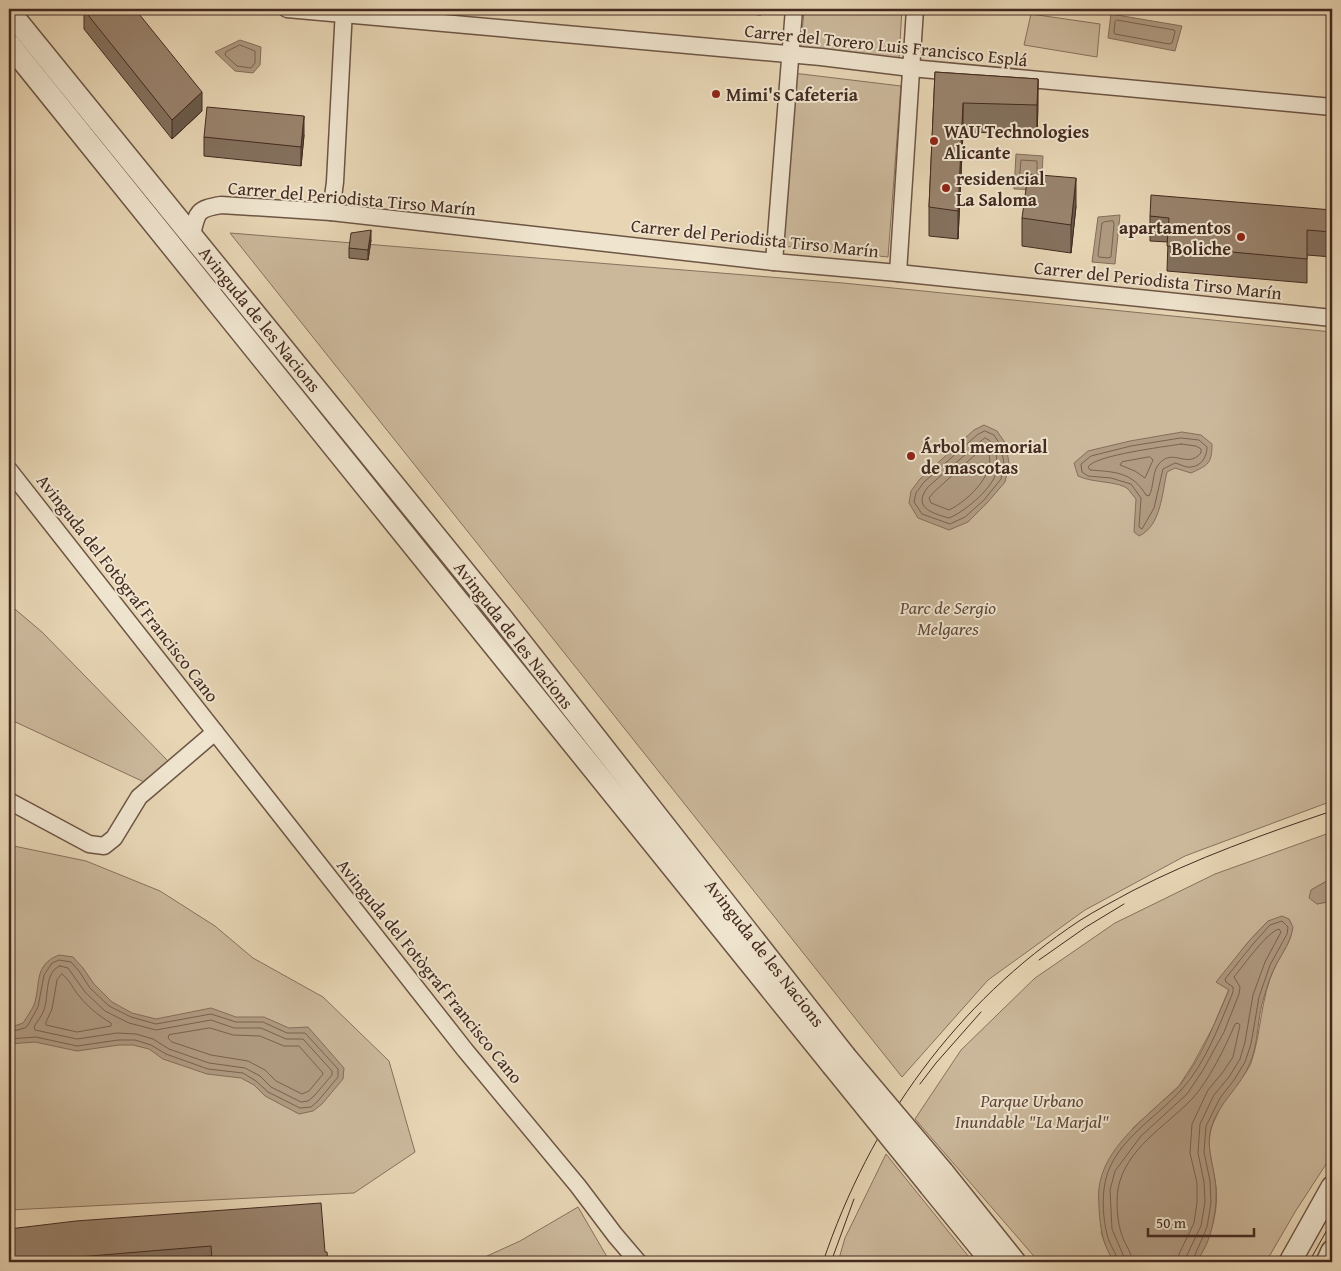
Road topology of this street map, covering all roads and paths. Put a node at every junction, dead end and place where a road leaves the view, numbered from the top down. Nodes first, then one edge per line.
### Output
1 (287, 9) edge
2 (794, 9) edge
3 (915, 9) edge
4 (9, 11) edge
5 (343, 11) edge
6 (9, 44) edge
7 (791, 55) junction
8 (911, 68) junction
9 (1332, 108) edge
10 (331, 212) junction
11 (192, 235) junction
12 (774, 262) junction
13 (898, 273) junction
14 (1332, 318) edge
15 (9, 470) edge
16 (215, 732) junction
17 (9, 801) edge
18 (838, 1060) junction
19 (937, 1179) junction
20 (1332, 1187) edge
21 (615, 1235) junction
22 (1332, 1251) edge
23 (625, 1262) edge
24 (638, 1262) edge
25 (992, 1262) edge
26 (1015, 1262) edge
27 (1290, 1262) edge
28 (1326, 1262) edge

1 - 5 street, Carrer del Torero Luis Francisco Esplá
2 - 7 street
3 - 8 street
4 - 11 street, Avinguda de les Nacions
5 - 7 street, Carrer del Torero Luis Francisco Esplá
5 - 10 street
6 - 18 street, Avinguda de les Nacions
7 - 8 street, Carrer del Torero Luis Francisco Esplá
7 - 12 street
8 - 9 street, Carrer del Torero Luis Francisco Esplá
8 - 13 street
10 - 11 street, Carrer del Periodista Tirso Marín
10 - 12 street, Carrer del Periodista Tirso Marín
11 - 18 street, Avinguda de les Nacions
12 - 13 street, Carrer del Periodista Tirso Marín
13 - 14 street, Carrer del Periodista Tirso Marín
15 - 16 street, Avinguda del Fotògraf Francisco Cano
16 - 17 street
16 - 21 street, Avinguda del Fotògraf Francisco Cano
18 - 19 street, Avinguda de les Nacions, bridge
19 - 25 street, Avinguda de les Nacions
19 - 26 street, Avinguda de les Nacions
20 - 27 street
21 - 23 street, Avinguda del Fotògraf Francisco Cano
21 - 24 street, Avinguda del Fotògraf Francisco Cano
22 - 28 street

